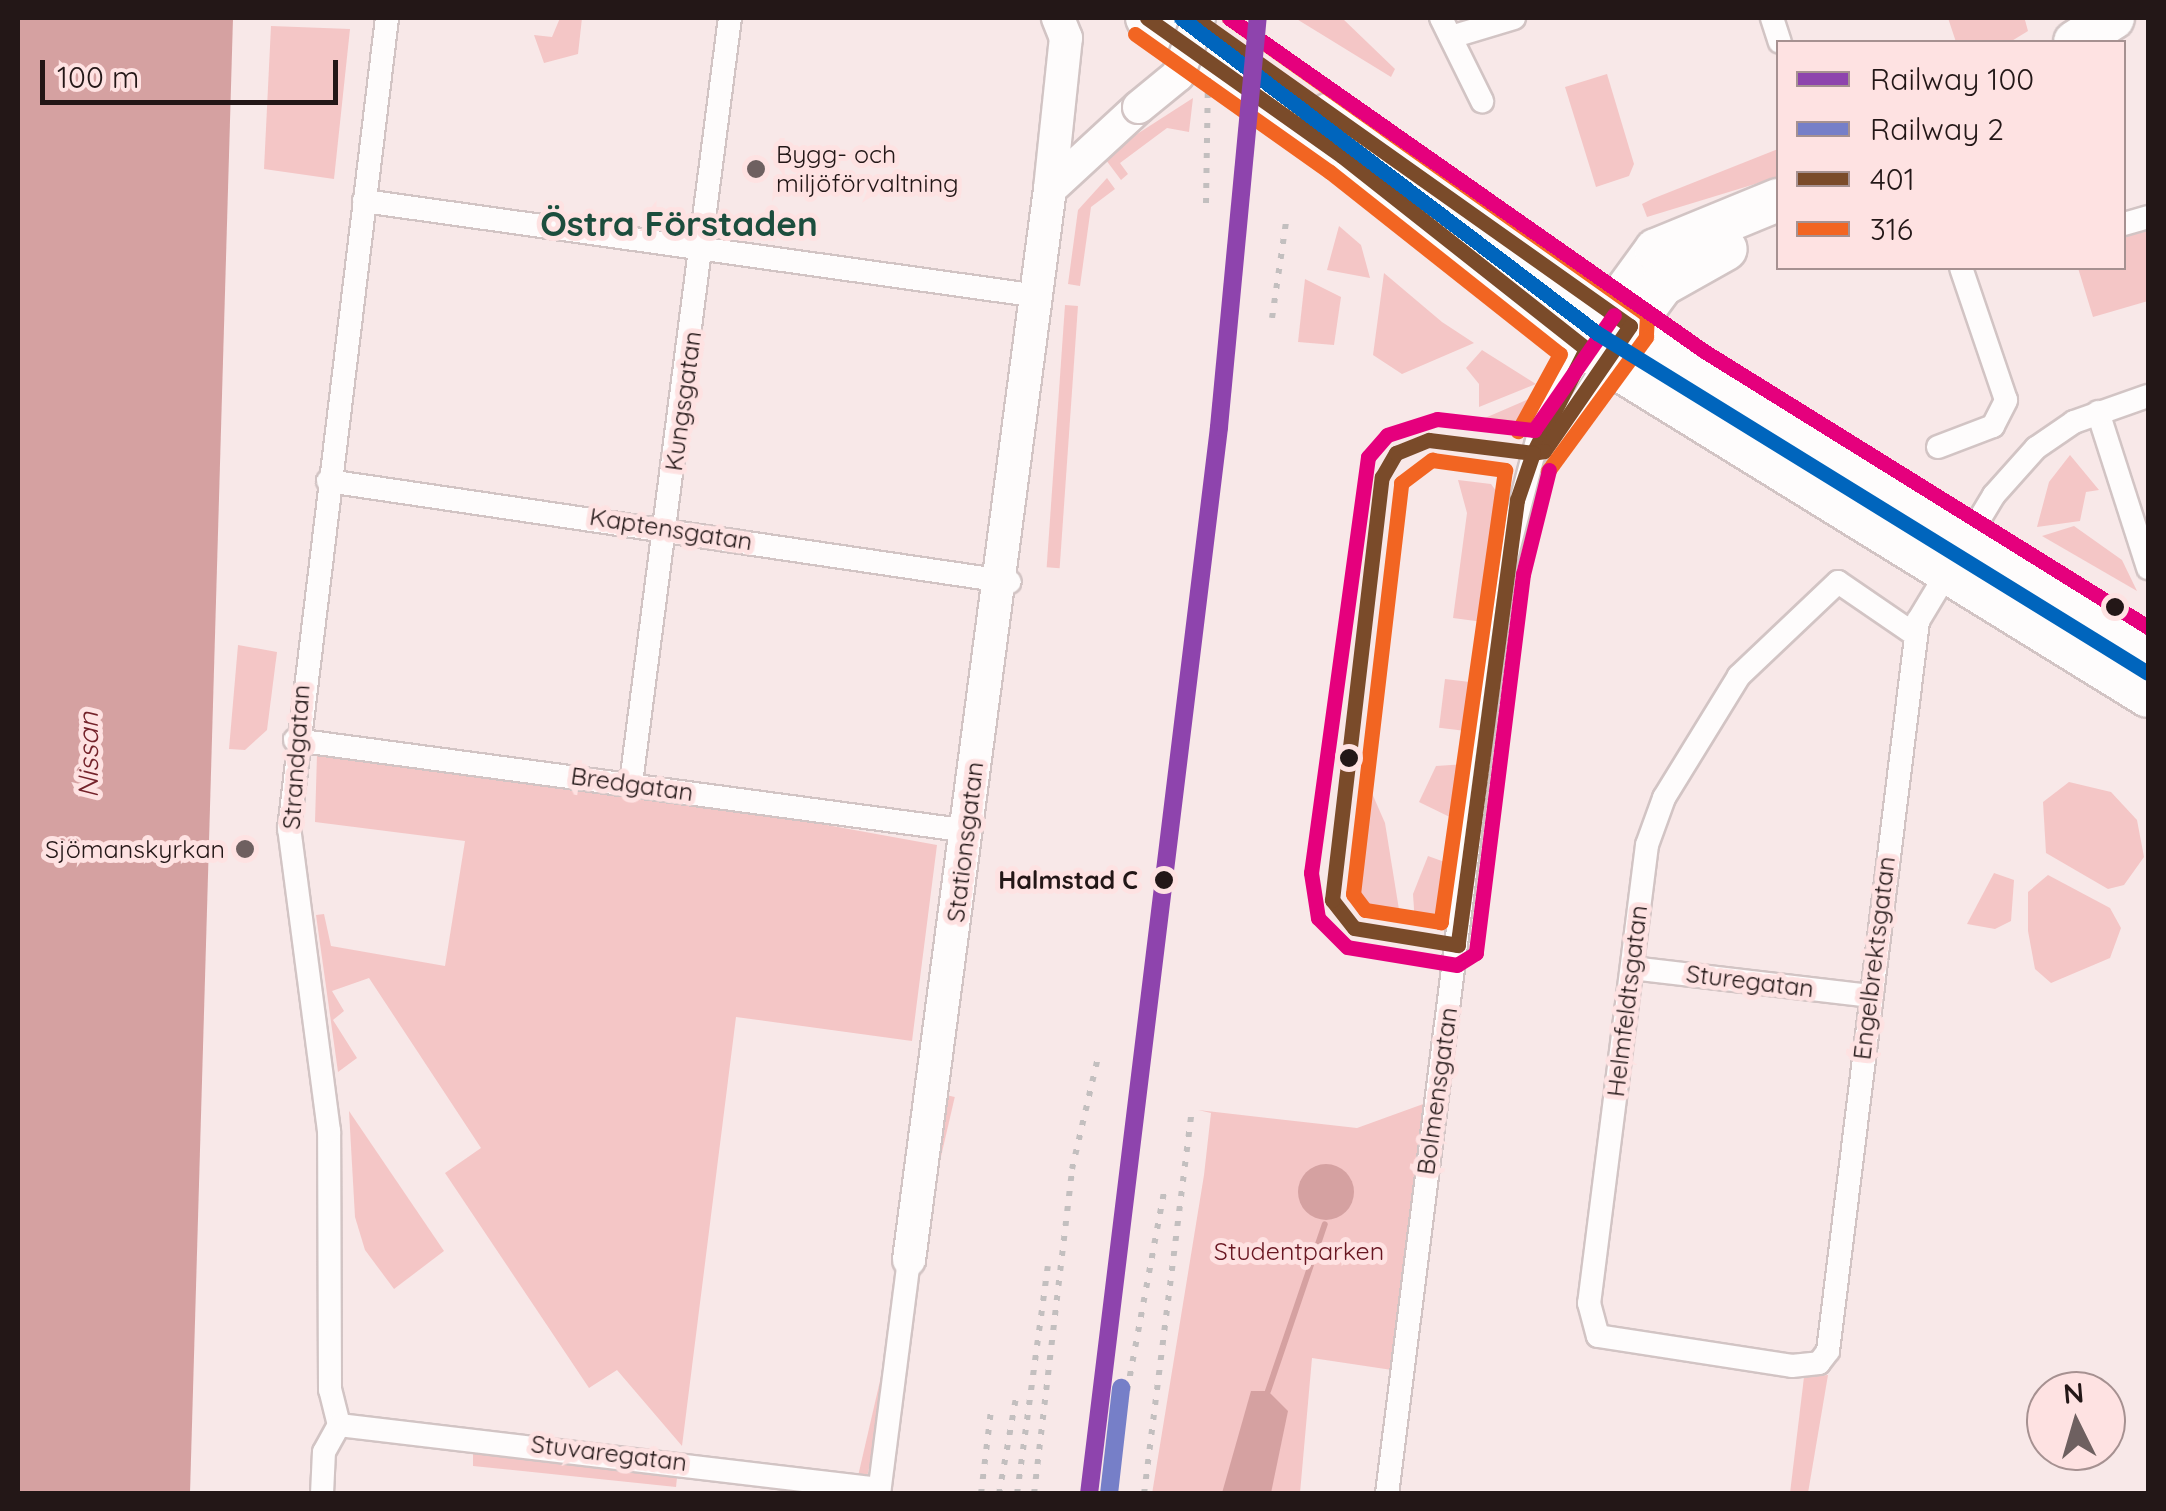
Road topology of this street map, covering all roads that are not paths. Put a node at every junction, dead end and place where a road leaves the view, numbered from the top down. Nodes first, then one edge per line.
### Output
1 (386, 18) edge
2 (730, 18) edge
3 (1148, 18) edge
4 (1197, 18) edge
5 (1514, 18) edge
6 (2113, 18) edge
7 (1062, 22) edge
8 (1446, 27) edge
9 (2079, 40) edge
10 (1482, 101) dead end
11 (1050, 190) junction
12 (364, 201) junction
13 (1776, 201) edge
14 (1776, 233) edge
15 (700, 248) junction
16 (1967, 270) edge
17 (1031, 295) junction
18 (1619, 318) junction
19 (1596, 356) junction
20 (2148, 396) edge
21 (2098, 412) junction
22 (1938, 446) dead end
23 (328, 480) junction
24 (663, 528) junction
25 (1956, 555) junction
26 (2148, 568) edge
27 (1004, 581) junction
28 (1914, 634) junction
29 (2148, 650) edge
30 (2148, 696) edge
31 (296, 740) junction
32 (631, 783) junction
33 (968, 831) junction
34 (1632, 968) junction
35 (1869, 996) junction
36 (908, 1260) joint
37 (1828, 1351) joint
38 (339, 1425) junction
39 (879, 1491) edge
40 (322, 1494) edge
41 (1387, 1494) edge

1 - 12 street, Strandgatan
2 - 15 street, Kungsgatan
3 - 19 highway
4 - 11 street, bridge
4 - 18 highway
5 - 8 street
6 - 9 highway
7 - 11 street, Stationsgatan
8 - 10 street
11 - 17 street, Stationsgatan
12 - 15 street
12 - 23 street, Strandgatan
13 - 18 highway
14 - 18 highway
15 - 17 street
15 - 24 street, Kungsgatan
16 - 22 street
17 - 27 street, Stationsgatan
18 - 19 highway
18 - 25 highway
19 - 25 highway
19 - 41 street, Bolmensgatan
20 - 21 street, Engelbrektsgatan
21 - 25 street, Engelbrektsgatan
21 - 26 street
23 - 24 street, Kaptensgatan
23 - 31 street, Strandgatan
24 - 27 street, Kaptensgatan
24 - 32 street, Kungsgatan
25 - 28 street, Engelbrektsgatan
25 - 29 highway
25 - 30 highway
27 - 33 street, Stationsgatan
28 - 34 street, Helmfeldtsgatan
28 - 35 street, Engelbrektsgatan
31 - 32 street, Bredgatan
31 - 38 street, Strandgatan
32 - 33 street, Bredgatan
33 - 36 street, Stationsgatan
34 - 35 street, Sturegatan
34 - 37 street, Helmfeldtsgatan
35 - 37 street, Engelbrektsgatan
36 - 39 street, Stationsgatan
38 - 39 street, Stuvaregatan
38 - 40 street, Strandgatan

